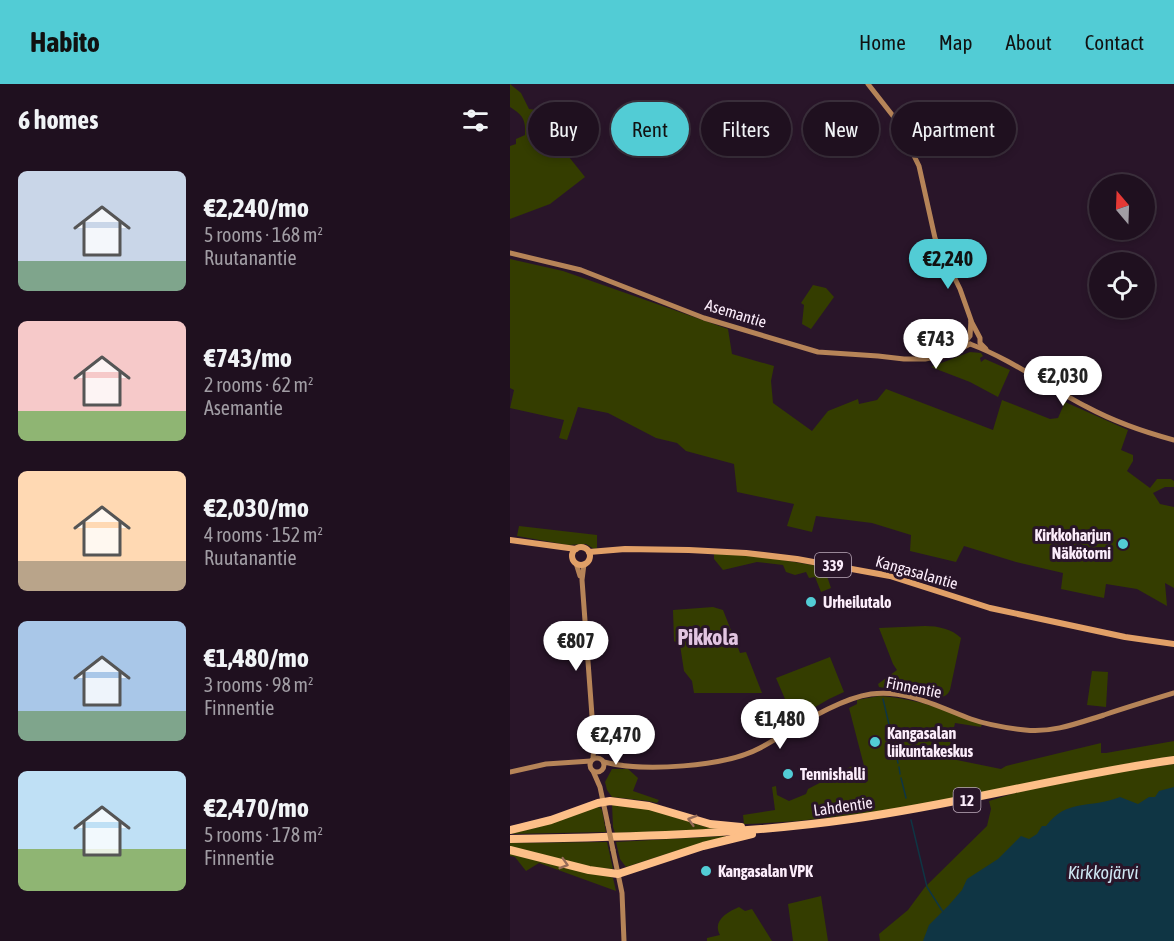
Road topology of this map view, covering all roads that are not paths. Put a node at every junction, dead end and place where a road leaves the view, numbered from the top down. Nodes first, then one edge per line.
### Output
1 (868, 84) edge
2 (510, 253) edge
3 (970, 320) junction
4 (973, 342) junction
5 (1174, 440) edge
6 (510, 540) edge
7 (555, 546) junction
8 (576, 549) junction
9 (572, 556) junction
10 (589, 556) junction
11 (580, 564) junction
12 (1174, 644) edge
13 (1174, 693) edge
14 (594, 743) junction
15 (1173, 760) edge
16 (592, 764) junction
17 (602, 765) junction
18 (510, 772) edge
19 (600, 787) junction
20 (604, 802) junction
21 (792, 826) junction
22 (510, 830) edge
23 (510, 839) edge
24 (510, 850) edge
25 (618, 874) junction
26 (624, 941) edge

1 - 3 main road
2 - 4 main road, Asemantie
3 - 4 main road
3 - 4 main road
4 - 5 main road
6 - 7 main road
7 - 8 main road
7 - 9 main road
8 - 9 main road
8 - 10 main road
9 - 11 main road
10 - 11 main road, 339
10 - 12 main road, Kangasalantie / 339
11 - 14 main road
13 - 17 main road, Finnentie
14 - 16 main road
14 - 17 main road
15 - 21 highway, Lahdentie / 12
16 - 17 main road
16 - 17 main road
16 - 18 main road
16 - 19 main road
17 - 19 main road
19 - 20 main road
21 -> 20 highway
20 - 22 highway
20 - 25 main road, bridge
21 - 23 highway, Lahdentie / 12
21 - 25 highway
24 -> 25 highway
25 - 26 main road

